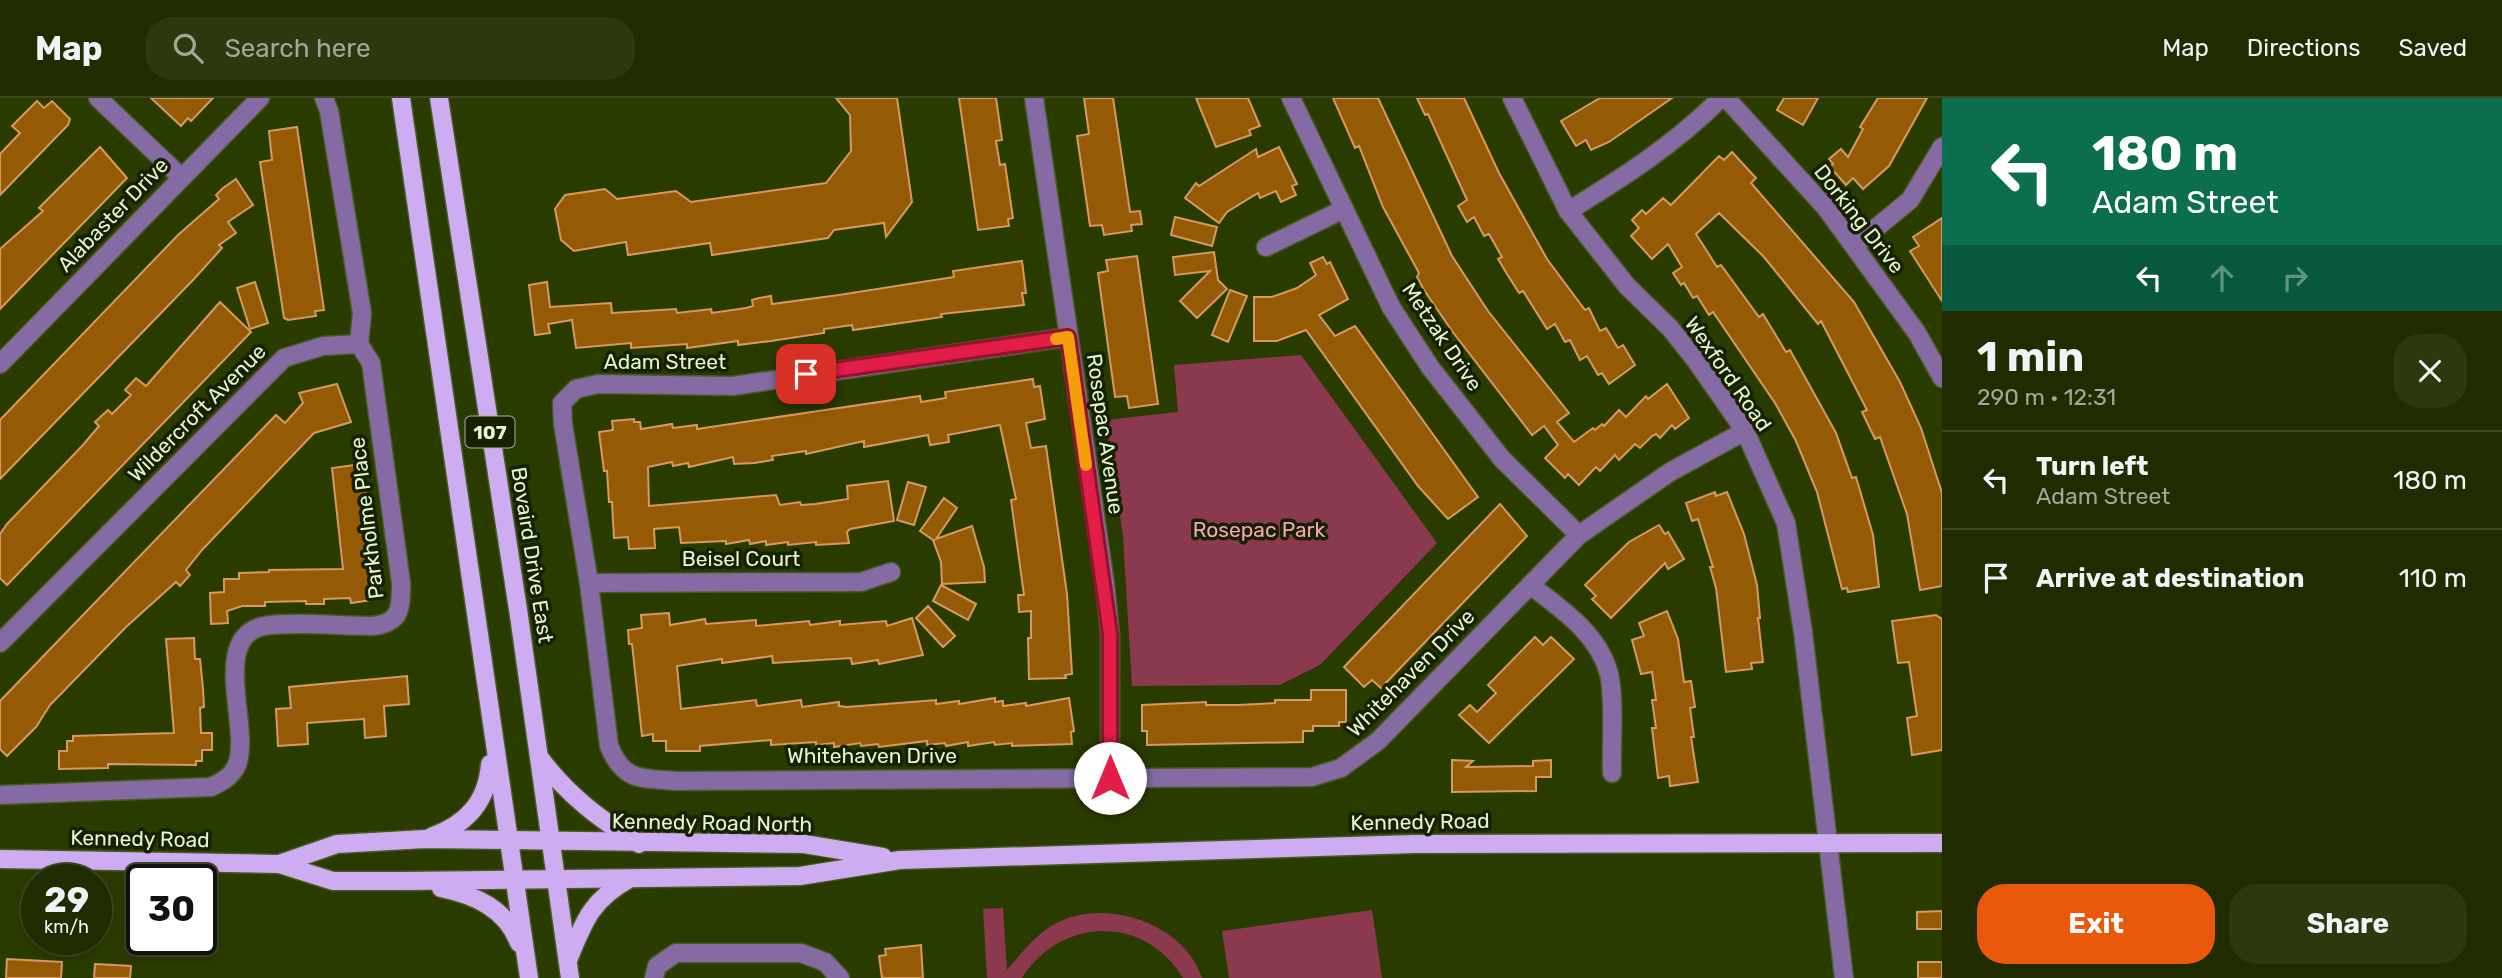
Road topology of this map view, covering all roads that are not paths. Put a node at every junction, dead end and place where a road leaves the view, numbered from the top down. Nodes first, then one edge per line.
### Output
1 (98, 98) edge
2 (260, 98) edge
3 (324, 98) edge
4 (401, 98) edge
5 (439, 98) edge
6 (1034, 98) edge
7 (1291, 98) edge
8 (1512, 98) edge
9 (1723, 98) edge
10 (1942, 147) edge
11 (181, 177) junction
12 (1344, 209) junction
13 (1568, 211) junction
14 (1854, 246) junction
15 (1266, 247) dead end
16 (1068, 337) junction
17 (359, 344) junction
18 (0, 365) edge
19 (1942, 378) edge
20 (1745, 431) junction
21 (1579, 535) junction
22 (891, 572) dead end
23 (589, 583) junction
24 (1530, 585) junction
25 (0, 643) edge
26 (493, 737) junction
27 (538, 755) junction
28 (1612, 773) dead end
29 (628, 775) joint
30 (1110, 778) junction
31 (0, 795) edge
32 (425, 839) junction
33 (508, 842) junction
34 (551, 842) junction
35 (1830, 842) junction
36 (1942, 843) edge
37 (639, 844) junction
38 (0, 859) edge
39 (900, 860) junction
40 (279, 864) junction
41 (632, 878) junction
42 (556, 879) junction
43 (514, 880) junction
44 (406, 881) junction
45 (528, 970) edge
46 (569, 970) edge
47 (654, 978) edge
48 (840, 978) edge
49 (1844, 978) edge

1 - 11 street
2 - 11 street, Alabaster Drive
3 - 17 street
4 - 26 main road, 107
5 - 27 main road, Bovaird Drive East / 107
6 - 16 street, Rosepac Avenue
7 - 12 street, Metzak Drive
8 - 13 street, Wexford Road
9 - 13 street
9 - 14 street, Dorking Drive
10 - 14 street
11 - 18 street, Alabaster Drive
12 - 15 street
12 - 21 street, Metzak Drive
13 - 20 street, Wexford Road
14 - 19 street, Dorking Drive
16 - 23 street, Adam Street
16 - 30 street, Rosepac Avenue
17 - 25 street, Wildercroft Avenue
17 - 31 street, Parkholme Place
20 - 21 street, Whitehaven Drive
20 - 35 street, Wexford Road
21 - 24 street, Whitehaven Drive
22 - 23 street, Beisel Court
23 - 29 street, Adam Street
24 - 28 street
24 - 30 street, Whitehaven Drive
26 - 32 main road
26 - 33 main road, 107
27 - 34 main road, Bovaird Drive East / 107
27 - 37 main road
29 - 30 street, Whitehaven Drive
32 - 33 main road, Kennedy Road North
32 - 40 main road, Kennedy Road North
33 - 34 main road, Kennedy Road North
33 - 43 main road, 107
34 - 37 main road, Kennedy Road North
34 - 42 main road, Bovaird Drive East / 107
35 - 36 main road, Kennedy Road
35 - 39 main road, Kennedy Road
35 - 49 street, Wexford Road
37 - 39 main road, Kennedy Road North
38 - 40 main road, Kennedy Road
39 - 41 main road
40 - 44 main road
41 - 42 main road
41 - 46 main road
42 - 43 main road
42 - 46 main road, Bovaird Drive East / 107
43 - 44 main road
43 - 45 main road, 107
44 - 45 main road
47 - 48 street

